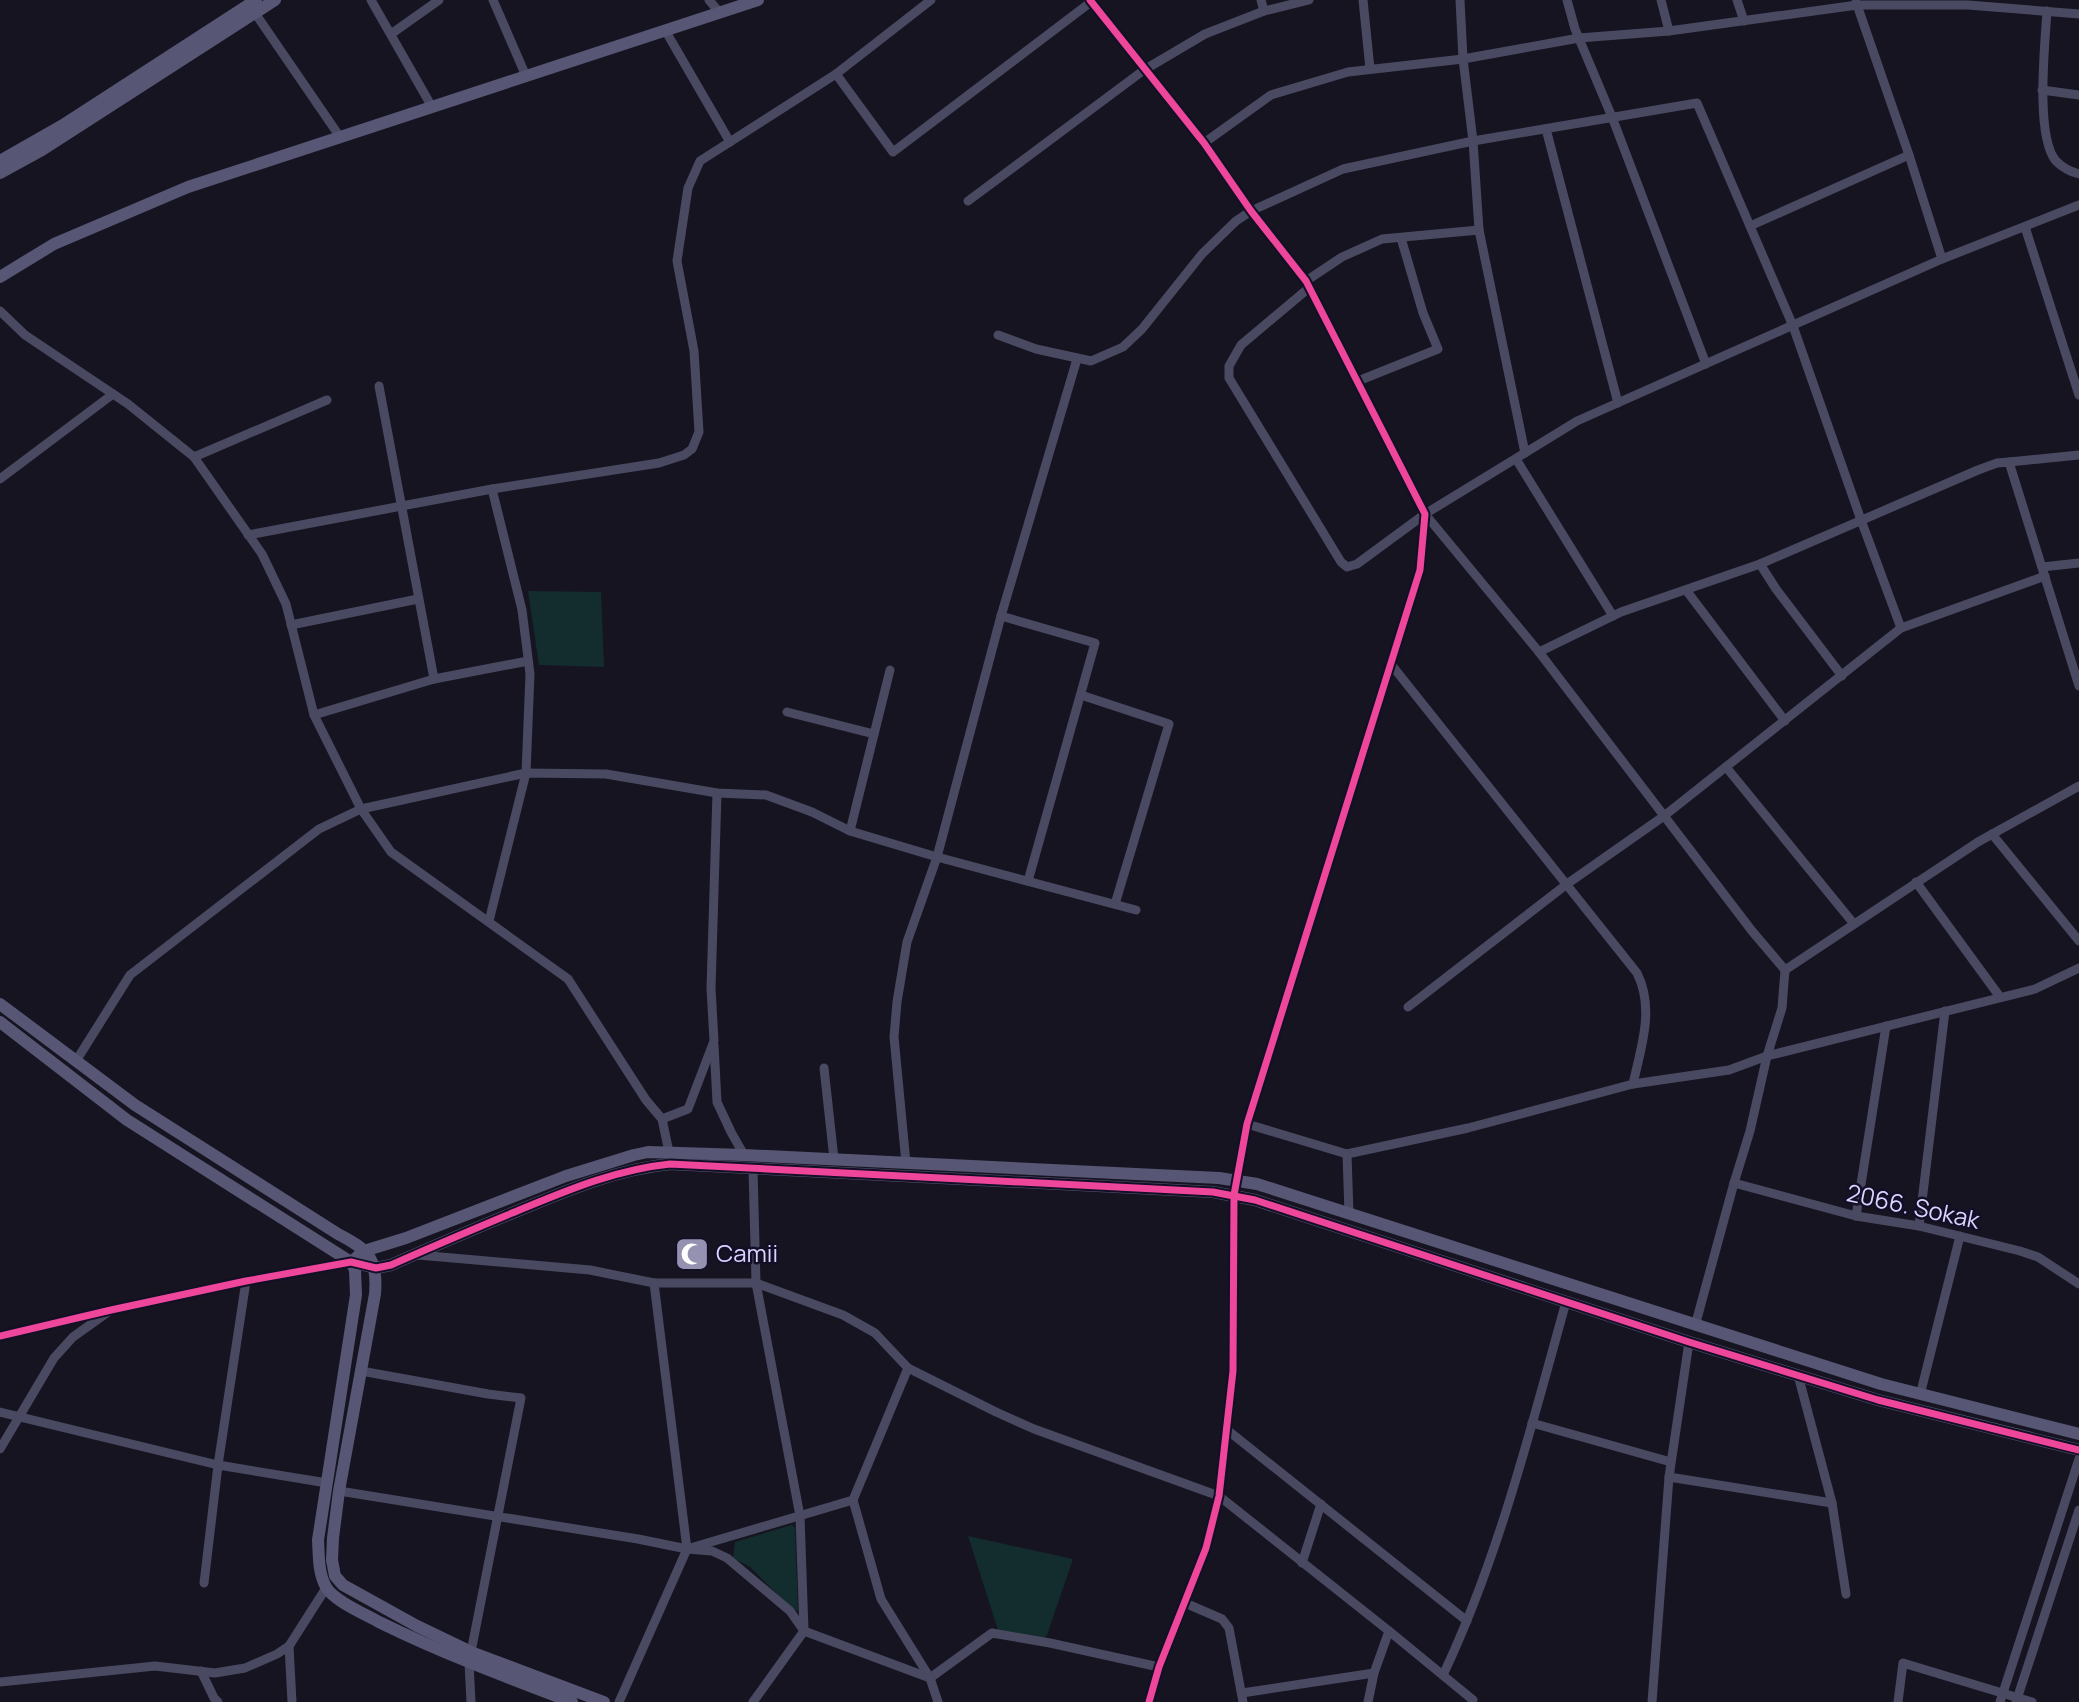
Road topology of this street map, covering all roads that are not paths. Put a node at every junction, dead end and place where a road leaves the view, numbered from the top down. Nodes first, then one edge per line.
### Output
1 (275, 0) edge
2 (371, 0) edge
3 (439, 0) edge
4 (493, 0) edge
5 (709, 0) edge
6 (758, 0) edge
7 (931, 0) edge
8 (1261, 0) edge
9 (1310, 0) edge
10 (1363, 0) edge
11 (1460, 0) edge
12 (1567, 0) edge
13 (1661, 0) edge
14 (1737, 0) edge
15 (1091, 1) edge
16 (1856, 3) edge
17 (254, 4) edge
18 (1264, 10) junction
19 (2047, 11) junction
20 (719, 12) junction
21 (2079, 14) edge
22 (1744, 21) junction
23 (665, 30) junction
24 (1669, 31) junction
25 (391, 34) junction
26 (1579, 38) junction
27 (1463, 59) junction
28 (1370, 69) junction
29 (1144, 70) junction
30 (836, 75) junction
31 (526, 76) junction
32 (2042, 90) junction
33 (2079, 95) edge
34 (432, 107) junction
35 (1612, 117) junction
36 (1546, 129) junction
37 (340, 137) junction
38 (1473, 141) junction
39 (730, 142) junction
40 (1204, 143) junction
41 (1909, 155) junction
42 (0, 161) edge
43 (0, 173) edge
44 (2079, 174) edge
45 (968, 201) dead end
46 (2079, 205) edge
47 (1251, 211) junction
48 (1750, 226) junction
49 (2025, 227) junction
50 (1479, 230) junction
51 (1401, 238) junction
52 (1942, 259) junction
53 (0, 277) edge
54 (1308, 284) junction
55 (0, 311) edge
56 (1793, 326) junction
57 (998, 335) dead end
58 (1077, 359) junction
59 (1706, 364) junction
60 (1357, 382) junction
61 (379, 386) dead end
62 (113, 394) junction
63 (2079, 395) edge
64 (327, 400) dead end
65 (1618, 403) junction
66 (1525, 453) junction
67 (2079, 455) edge
68 (194, 457) junction
69 (1516, 459) junction
70 (2009, 462) junction
71 (0, 479) edge
72 (492, 489) junction
73 (401, 506) junction
74 (1425, 514) junction
75 (1861, 520) junction
76 (248, 535) junction
77 (2079, 563) edge
78 (1760, 564) junction
79 (2043, 572) junction
80 (1686, 590) junction
81 (418, 599) junction
82 (1613, 615) junction
83 (1002, 616) junction
84 (291, 625) junction
85 (1901, 628) junction
86 (1539, 652) junction
87 (528, 661) junction
88 (1390, 663) junction
89 (890, 670) dead end
90 (1842, 676) junction
91 (434, 678) junction
92 (2079, 686) edge
93 (1081, 695) junction
94 (787, 712) dead end
95 (314, 715) junction
96 (1785, 721) junction
97 (874, 734) junction
98 (1726, 767) junction
99 (526, 774) junction
100 (2079, 786) edge
101 (717, 793) junction
102 (360, 808) junction
103 (1664, 816) junction
104 (850, 831) junction
105 (1992, 834) junction
106 (937, 857) junction
107 (1028, 881) junction
108 (1916, 882) junction
109 (1567, 884) junction
110 (1115, 904) junction
111 (1136, 910) dead end
112 (489, 921) junction
113 (1854, 924) junction
114 (2079, 941) edge
115 (2079, 968) edge
116 (1785, 970) junction
117 (2000, 997) junction
118 (0, 1004) edge
119 (1408, 1007) dead end
120 (1945, 1011) junction
121 (0, 1022) edge
122 (1886, 1026) junction
123 (713, 1041) junction
124 (1767, 1056) junction
125 (76, 1061) junction
126 (824, 1068) dead end
127 (1633, 1084) junction
128 (662, 1119) junction
129 (1247, 1124) junction
130 (669, 1152) junction
131 (1346, 1154) junction
132 (744, 1155) junction
133 (834, 1160) junction
134 (906, 1163) junction
135 (753, 1169) junction
136 (1236, 1180) junction
137 (1734, 1183) junction
138 (1234, 1195) junction
139 (1349, 1214) junction
140 (1856, 1216) junction
141 (1919, 1226) junction
142 (1960, 1236) junction
143 (364, 1251) junction
144 (414, 1255) junction
145 (351, 1262) junction
146 (376, 1268) junction
147 (246, 1281) junction
148 (654, 1283) junction
149 (756, 1283) junction
150 (2079, 1284) edge
151 (1566, 1302) junction
152 (111, 1310) junction
153 (1695, 1326) junction
154 (0, 1336) edge
155 (351, 1342) junction
156 (1689, 1342) junction
157 (366, 1344) junction
158 (908, 1368) junction
159 (361, 1371) junction
160 (1798, 1375) junction
161 (1920, 1395) junction
162 (0, 1412) edge
163 (20, 1416) junction
164 (1532, 1423) junction
165 (1226, 1429) junction
166 (2079, 1434) edge
167 (0, 1449) edge
168 (2079, 1450) edge
169 (2079, 1459) edge
170 (1671, 1462) junction
171 (218, 1465) junction
172 (1669, 1477) junction
173 (327, 1483) junction
174 (338, 1491) junction
175 (1219, 1496) junction
176 (853, 1500) junction
177 (1832, 1503) junction
178 (1321, 1504) junction
179 (2079, 1510) edge
180 (499, 1516) junction
181 (800, 1516) junction
182 (2068, 1545) junction
183 (687, 1549) junction
184 (2079, 1549) edge
185 (1302, 1563) junction
186 (339, 1581) junction
187 (204, 1583) dead end
188 (326, 1588) junction
189 (1846, 1594) dead end
190 (1185, 1603) junction
191 (1467, 1621) junction
192 (804, 1631) junction
193 (1389, 1631) junction
194 (289, 1646) junction
195 (470, 1658) junction
196 (1159, 1667) junction
197 (201, 1671) junction
198 (1374, 1673) junction
199 (1443, 1675) junction
200 (930, 1678) junction
201 (0, 1682) edge
202 (2002, 1697) edge
203 (1242, 1698) edge
204 (2017, 1700) edge
205 (1474, 1701) edge
206 (218, 1702) edge
207 (292, 1702) edge
208 (471, 1702) edge
209 (572, 1702) edge
210 (604, 1702) edge
211 (620, 1702) edge
212 (753, 1702) edge
213 (938, 1702) edge
214 (1149, 1702) edge
215 (1368, 1702) edge
216 (1652, 1702) edge
217 (1898, 1702) edge
218 (2032, 1702) edge

1 - 17 street
2 - 25 street
3 - 25 street
4 - 31 street
5 - 20 street
6 - 20 street
7 - 30 street
8 - 18 street
9 - 18 street
10 - 28 street
11 - 27 street
12 - 26 street
13 - 24 street
14 - 22 street
15 - 29 street
15 - 30 street
16 - 19 street
16 - 22 street
16 - 41 street
17 - 37 street
17 - 42 street
17 - 43 street
18 - 29 street
19 - 21 street
19 - 32 street
20 - 23 street
22 - 24 street
23 - 31 street
23 - 39 street
24 - 26 street
25 - 34 street
26 - 27 street
26 - 35 street
27 - 28 street
27 - 38 street
28 - 40 street
29 - 40 street
29 - 45 street
30 - 39 street
31 - 34 street
32 - 33 street
32 - 44 street
34 - 37 street
35 - 36 street
35 - 48 street
35 - 59 street
36 - 38 street
36 - 65 street
37 - 53 street
38 - 47 street
38 - 50 street
39 - 72 street
40 - 47 street
41 - 48 street
41 - 52 street
46 - 49 street
47 - 54 street
47 - 58 street
48 - 56 street
49 - 52 street
49 - 63 street
50 - 51 street
50 - 66 street
51 - 54 street
51 - 60 street
52 - 56 street
54 - 60 street
54 - 74 street
55 - 62 street
56 - 59 street
56 - 75 street
57 - 58 street
58 - 83 street
59 - 65 street
60 - 74 street
61 - 73 street
62 - 68 street
62 - 71 street
64 - 68 street
65 - 66 street
66 - 69 street
67 - 70 street
68 - 76 street
69 - 74 street
69 - 82 street
70 - 75 street
70 - 79 street
72 - 73 street
72 - 87 street
73 - 76 street
73 - 81 street
74 - 86 street
74 - 88 street
75 - 78 street
75 - 85 street
76 - 84 street
77 - 79 street
78 - 80 street
78 - 90 street
79 - 85 street
79 - 92 street
80 - 82 street
80 - 96 street
81 - 84 street
81 - 91 street
82 - 86 street
83 - 93 street
83 - 106 street
84 - 95 street
85 - 90 street
86 - 103 street
87 - 91 street
87 - 99 street
88 - 109 street
88 - 129 street
89 - 97 street
90 - 96 street
91 - 95 street
93 - 107 street
93 - 110 street
94 - 97 street
95 - 102 street
96 - 98 street
97 - 104 street
98 - 103 street
98 - 113 street
99 - 101 street
99 - 102 street
99 - 112 street
100 - 105 street
101 - 104 street
101 - 123 street
102 - 112 street
102 - 125 street
103 - 109 street
103 - 116 street
104 - 106 street
105 - 108 street
105 - 114 street
106 - 107 street
106 - 134 street
107 - 110 street
108 - 113 street
108 - 117 street
109 - 119 street
109 - 127 street
110 - 111 street
112 - 128 street
113 - 116 street
115 - 117 street
116 - 124 street
117 - 120 street
118 - 125 street
120 - 122 street
120 - 141 street
121 - 145 street
122 - 124 street
122 - 140 street
123 - 128 street
123 - 132 street
124 - 127 street
124 - 137 street
125 - 143 street
126 - 133 street
127 - 131 street
128 - 130 street
129 - 131 street
129 - 136 street
130 - 132 street
130 - 143 street
131 - 139 street
132 - 133 street
132 - 135 street
133 - 134 street
134 - 136 street
135 - 138 street
135 - 144 street
135 - 149 street
136 - 138 street
136 - 139 street
137 - 140 street, 2066. Sokak
137 - 153 street
138 - 151 street
138 - 165 street
139 - 153 street
140 - 141 street, 2066. Sokak
141 - 142 street, 2066. Sokak
142 - 150 street, 2066. Sokak
142 - 161 street
143 - 145 street
143 - 146 street
144 - 146 street
144 - 148 street
145 - 146 street
145 - 147 street
145 - 155 street
146 - 157 street
147 - 152 street
147 - 171 street
148 - 149 street
148 - 183 street
149 - 158 street
149 - 181 street
151 - 156 street
151 - 164 street
152 - 154 street
152 - 163 street
153 - 156 street
153 - 161 street
155 - 157 street
155 - 173 street
156 - 160 street
156 - 170 street
157 - 159 street
158 - 175 street
158 - 176 street
159 - 174 street
159 - 180 street
160 - 168 street
160 - 177 street
161 - 166 street
162 - 163 street
163 - 167 street
163 - 171 street
164 - 170 street
164 - 191 street
165 - 175 street
165 - 178 street
169 - 202 street
170 - 172 street
171 - 173 street
171 - 187 street
172 - 177 street
172 - 216 street
173 - 188 street
174 - 180 street
174 - 186 street
175 - 185 street
175 - 190 street
176 - 181 street
176 - 200 street
177 - 189 street
178 - 185 street
178 - 191 street
179 - 182 street
180 - 183 street
180 - 195 street
181 - 183 street
181 - 192 street
182 - 184 street
182 - 204 street
183 - 192 street
183 - 211 street
185 - 193 street
186 - 188 street
186 - 195 street
188 - 194 street
188 - 195 street
190 - 196 street
190 - 203 street
191 - 199 street
192 - 200 street
192 - 212 street
193 - 198 street
193 - 199 street
194 - 197 street
194 - 207 street
195 - 208 street
195 - 209 street
195 - 210 street
196 - 200 street
196 - 214 street
197 - 201 street
197 - 206 street
198 - 203 street
198 - 215 street
199 - 205 street
200 - 213 street
202 - 204 street
202 - 217 street
204 - 218 street

